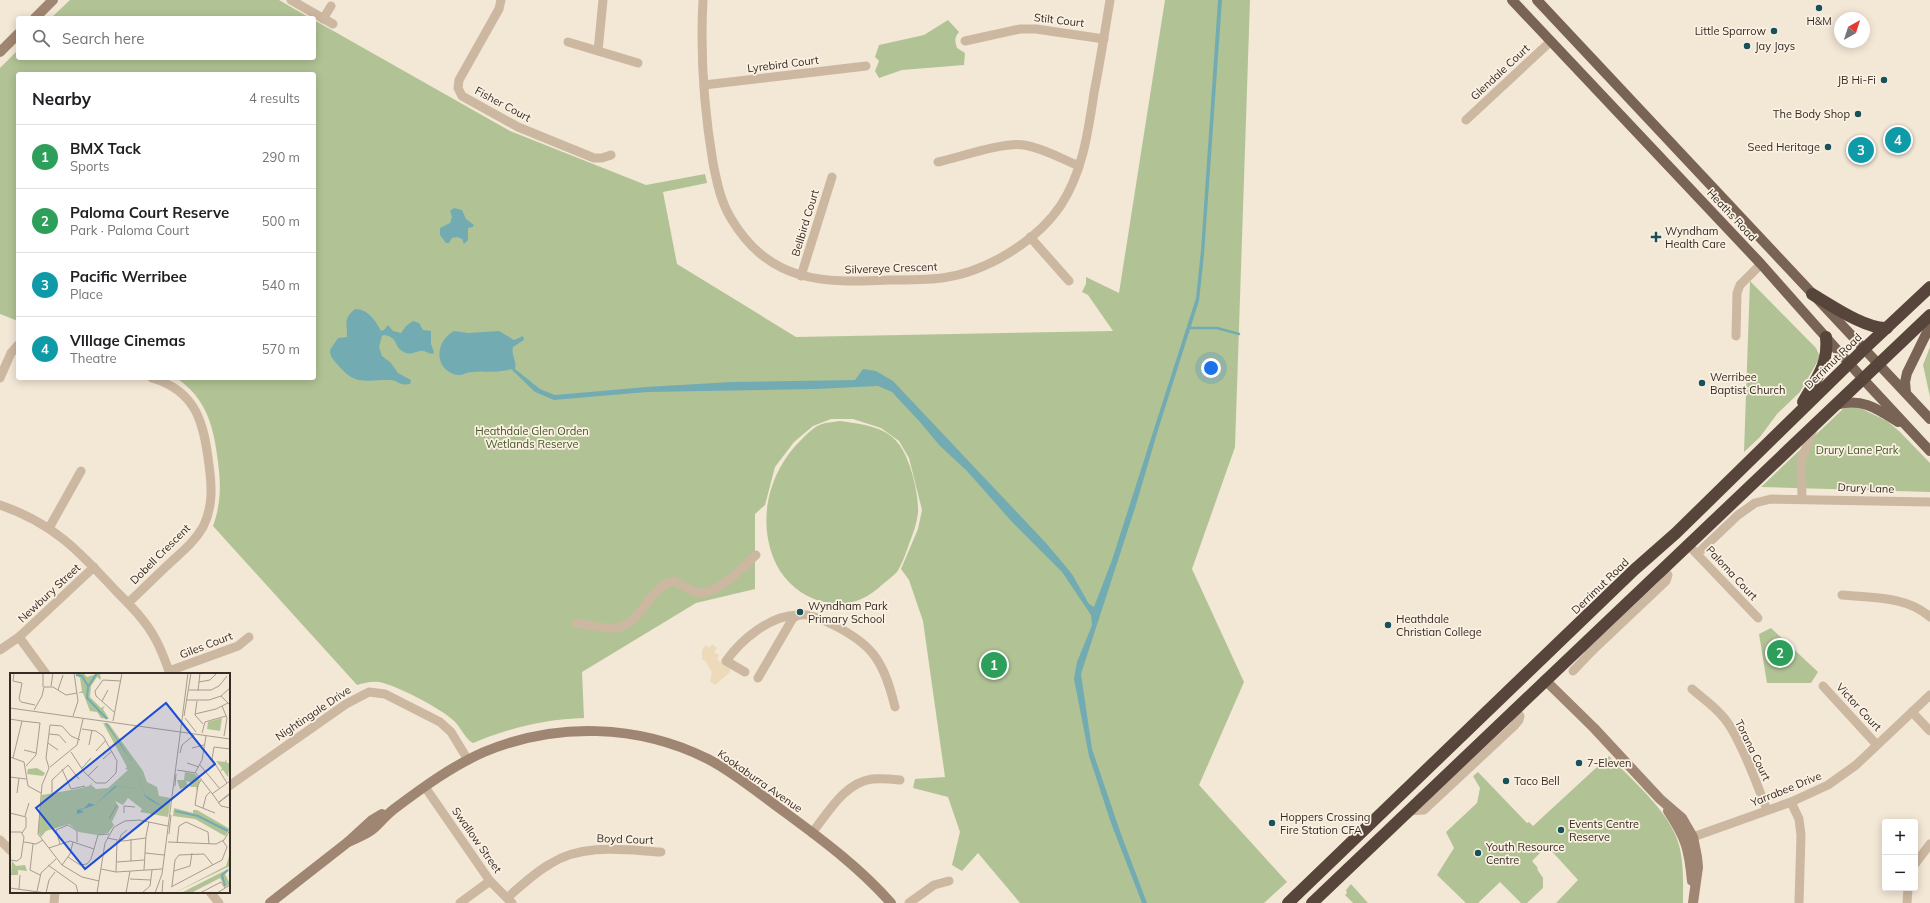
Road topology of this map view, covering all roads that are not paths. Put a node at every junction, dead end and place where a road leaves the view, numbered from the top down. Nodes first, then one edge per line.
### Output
1 (53, 0) edge
2 (291, 0) edge
3 (501, 0) edge
4 (603, 0) edge
5 (703, 0) edge
6 (1110, 0) edge
7 (1512, 0) edge
8 (1537, 0) edge
9 (331, 6) dead end
10 (37, 16) edge
11 (324, 19) junction
12 (333, 24) dead end
13 (1562, 28) junction
14 (16, 36) edge
15 (1571, 37) junction
16 (1104, 39) junction
17 (964, 41) dead end
18 (568, 42) dead end
19 (1551, 42) junction
20 (598, 51) junction
21 (0, 52) edge
22 (638, 63) dead end
23 (866, 66) dead end
24 (704, 85) junction
25 (1466, 120) dead end
26 (611, 155) dead end
27 (938, 162) dead end
28 (1079, 166) junction
29 (832, 177) dead end
30 (1753, 231) junction
31 (1030, 237) junction
32 (1761, 264) junction
33 (801, 276) junction
34 (1069, 281) dead end
35 (1930, 287) edge
36 (1812, 294) junction
37 (1930, 315) edge
38 (1930, 326) edge
39 (1887, 328) junction
40 (1736, 336) dead end
41 (1826, 337) junction
42 (16, 347) edge
43 (1864, 349) junction
44 (1849, 363) junction
45 (1878, 364) junction
46 (0, 378) edge
47 (1863, 379) junction
48 (157, 380) edge
49 (1906, 393) junction
50 (1835, 405) junction
51 (1798, 412) junction
52 (1930, 419) edge
53 (1817, 422) junction
54 (1910, 430) junction
55 (1930, 451) edge
56 (81, 470) dead end
57 (1802, 498) junction
58 (1930, 502) edge
59 (0, 505) edge
60 (49, 528) junction
61 (1676, 533) junction
62 (1688, 545) junction
63 (1697, 554) junction
64 (756, 555) dead end
65 (94, 567) junction
66 (1663, 568) junction
67 (1634, 570) junction
68 (1842, 595) dead end
69 (128, 603) junction
70 (797, 615) junction
71 (1930, 617) edge
72 (1758, 618) dead end
73 (576, 623) dead end
74 (19, 637) junction
75 (249, 637) dead end
76 (1586, 649) junction
77 (0, 650) edge
78 (1534, 667) junction
79 (1573, 671) dead end
80 (745, 672) dead end
81 (45, 673) edge
82 (170, 673) edge
83 (758, 678) dead end
84 (1547, 678) junction
85 (1823, 686) dead end
86 (1692, 689) dead end
87 (1930, 695) edge
88 (895, 707) dead end
89 (1515, 709) junction
90 (1912, 712) junction
91 (1483, 716) junction
92 (1930, 731) edge
93 (1877, 744) junction
94 (468, 760) junction
95 (900, 780) dead end
96 (230, 783) edge
97 (425, 787) junction
98 (1791, 802) junction
99 (1767, 810) junction
100 (812, 832) junction
101 (1689, 839) junction
102 (0, 840) edge
103 (1930, 844) edge
104 (10, 850) edge
105 (661, 852) dead end
106 (1918, 860) edge
107 (1312, 879) junction
108 (490, 881) junction
109 (949, 881) dead end
110 (1324, 891) junction
111 (1908, 891) edge
112 (55, 893) edge
113 (211, 893) edge
114 (509, 901) edge
115 (1693, 902) edge
116 (54, 903) edge
117 (219, 903) edge
118 (270, 903) edge
119 (460, 903) edge
120 (891, 903) edge
121 (908, 903) edge
122 (1288, 903) edge
123 (1312, 903) edge
124 (1799, 903) edge
125 (1907, 903) edge

1 - 10 street
2 - 11 street
3 - 26 street, Fisher Court
4 - 20 street
5 - 24 street, Silvereye Crescent
6 - 16 street, Silvereye Crescent
7 - 19 main road, Heaths Road
8 - 13 main road, Heaths Road
9 - 11 street
11 - 12 street
13 - 15 main road, Heaths Road
13 - 19 main road
14 - 21 street
15 - 19 main road
15 - 30 main road, Heaths Road
16 - 17 street, Stilt Court
16 - 28 street, Silvereye Crescent
18 - 20 street
19 - 25 street, Glendale Court
19 - 32 main road, Heaths Road
20 - 22 street
23 - 24 street, Lyrebird Court
24 - 33 street, Silvereye Crescent
27 - 28 street
28 - 31 street, Silvereye Crescent
29 - 33 street, Bellbird Court
30 - 32 main road
30 - 36 main road, Heaths Road
31 - 33 street, Silvereye Crescent
31 - 34 street
32 - 40 street
32 - 41 main road, Heaths Road
35 - 39 highway, Derrimut Road
36 - 39 highway
36 - 43 main road, Heaths Road
37 - 45 highway
38 - 49 main road
39 - 43 highway, Derrimut Road
41 - 44 main road, Heaths Road
41 - 51 highway
42 - 46 street
43 - 44 highway, Derrimut Road
43 - 45 main road, Heaths Road
44 - 47 main road, Heaths Road
44 - 51 highway, Derrimut Road
45 - 47 highway
45 - 49 main road, Heaths Road
47 - 50 highway
47 - 54 main road, Heaths Road
48 - 69 street, Dobell Crescent
49 - 52 main road, Heaths Road
50 - 53 highway
50 - 54 main road
51 - 61 highway, Derrimut Road
53 - 57 street
53 - 62 highway
54 - 55 main road, Heaths Road
56 - 60 street
57 - 58 street, Drury Lane
57 - 63 street, Drury Lane
59 - 60 street
60 - 65 street
61 - 62 highway
61 - 67 highway, Derrimut Road
62 - 63 street, Paloma Court
62 - 66 highway
63 - 72 street, Paloma Court
64 - 73 street
65 - 69 street
65 - 74 street, Newbury Street
66 - 67 highway
66 - 76 highway
67 - 78 highway, Derrimut Road
68 - 71 street
69 - 82 street
70 - 80 street
70 - 83 street
70 - 88 street
74 - 77 street, Newbury Street
74 - 81 street
75 - 82 street, Giles Court
76 - 79 street
76 - 84 highway
78 - 84 highway
78 - 91 highway, Derrimut Road
84 - 89 highway
84 - 101 street
85 - 93 street, Victor Court
86 - 99 street, Torana Court
87 - 90 street, Yarrabee Drive
89 - 91 highway
89 - 110 highway
90 - 92 street
90 - 93 street, Yarrabee Drive
91 - 107 highway, Derrimut Road
93 - 98 street, Yarrabee Drive
94 - 96 street, Nightingale Drive
94 - 97 street, Kookaburra Avenue
94 - 100 street, Kookaburra Avenue
95 - 100 street
97 - 108 street, Swallow Street
97 - 118 street, Kookaburra Avenue
98 - 99 street, Yarrabee Drive
98 - 124 street
99 - 101 street, Yarrabee Drive
100 - 120 street, Kookaburra Avenue
101 - 115 street
102 - 104 street
103 - 106 street
105 - 114 street, Boyd Court
107 - 110 highway
107 - 122 highway, Derrimut Road
108 - 114 street, Swallow Street
108 - 119 street
109 - 121 street
110 - 123 highway
111 - 125 street
112 - 116 street
113 - 117 street

